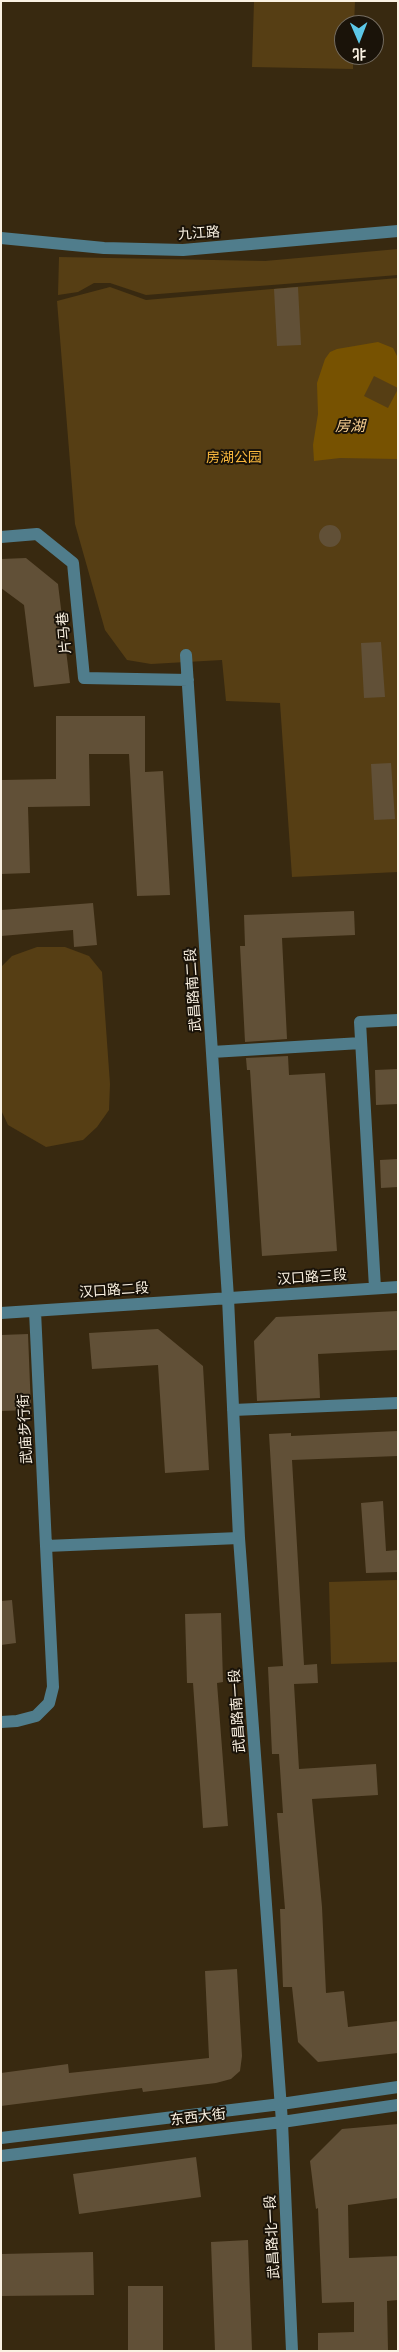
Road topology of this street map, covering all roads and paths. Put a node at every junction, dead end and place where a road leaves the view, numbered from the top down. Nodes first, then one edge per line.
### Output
1 (398, 231) edge
2 (1, 238) edge
3 (1, 537) edge
4 (186, 654) dead end
5 (188, 680) junction
6 (398, 1020) edge
7 (361, 1043) junction
8 (212, 1052) junction
9 (398, 1287) edge
10 (374, 1288) junction
11 (228, 1298) junction
12 (35, 1310) junction
13 (1, 1313) edge
14 (398, 1403) edge
15 (233, 1410) junction
16 (239, 1538) junction
17 (46, 1546) junction
18 (1, 1722) edge
19 (398, 2087) edge
20 (281, 2104) junction
21 (398, 2105) edge
22 (282, 2122) junction
23 (1, 2138) edge
24 (1, 2156) edge
25 (292, 2351) edge

1 - 2 street, 九江路
3 - 5 street, 片马巷
4 - 5 street, 武昌路南二段
5 - 8 street, 武昌路南二段
6 - 7 street
7 - 8 street
7 - 10 street
8 - 11 street, 武昌路南二段
9 - 10 street, 汉口路三段
10 - 11 street, 汉口路三段
11 - 12 street, 汉口路二段
11 - 15 street, 武昌路南一段
12 - 13 street, 汉口路二段
12 - 17 street, 武庙步行街
14 - 15 street
15 - 16 street, 武昌路南一段
16 - 17 street
16 - 20 street, 武昌路南一段
17 - 18 street, 武庙步行街
19 - 20 street, 东西大街
20 - 22 street, 武昌路南一段
20 - 23 street, 东西大街
21 - 22 street, 东西大街
22 - 24 street, 东西大街
22 - 25 street, 武昌路北一段

